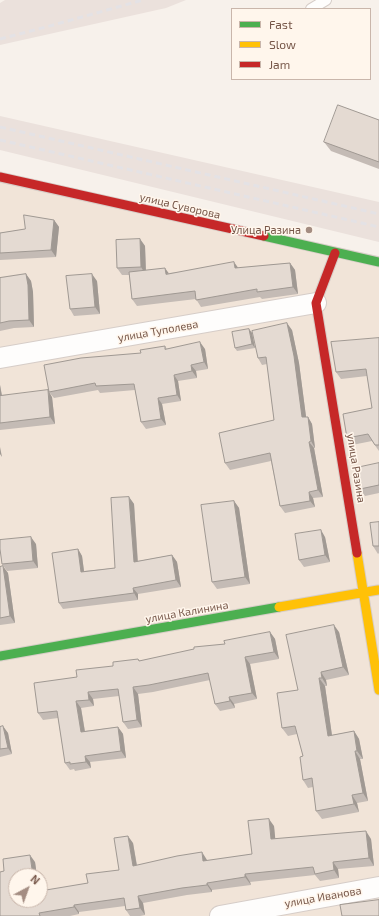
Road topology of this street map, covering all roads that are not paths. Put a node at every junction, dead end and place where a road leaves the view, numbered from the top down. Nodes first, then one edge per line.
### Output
1 (326, 0) edge
2 (313, 8) edge
3 (0, 178) edge
4 (335, 252) junction
5 (379, 262) edge
6 (316, 303) junction
7 (0, 358) edge
8 (379, 590) edge
9 (364, 593) junction
10 (0, 656) edge
11 (379, 690) edge
12 (379, 887) edge
13 (220, 916) edge

1 - 2 lane
3 - 4 street, улица Суворова
4 - 5 street, улица Суворова
4 - 6 street, улица Разина
6 - 7 street, улица Туполева
6 - 9 street, улица Разина
8 - 9 street, улица Калинина
9 - 10 street, улица Калинина
9 - 11 street, улица Разина
12 - 13 street, улица Иванова

